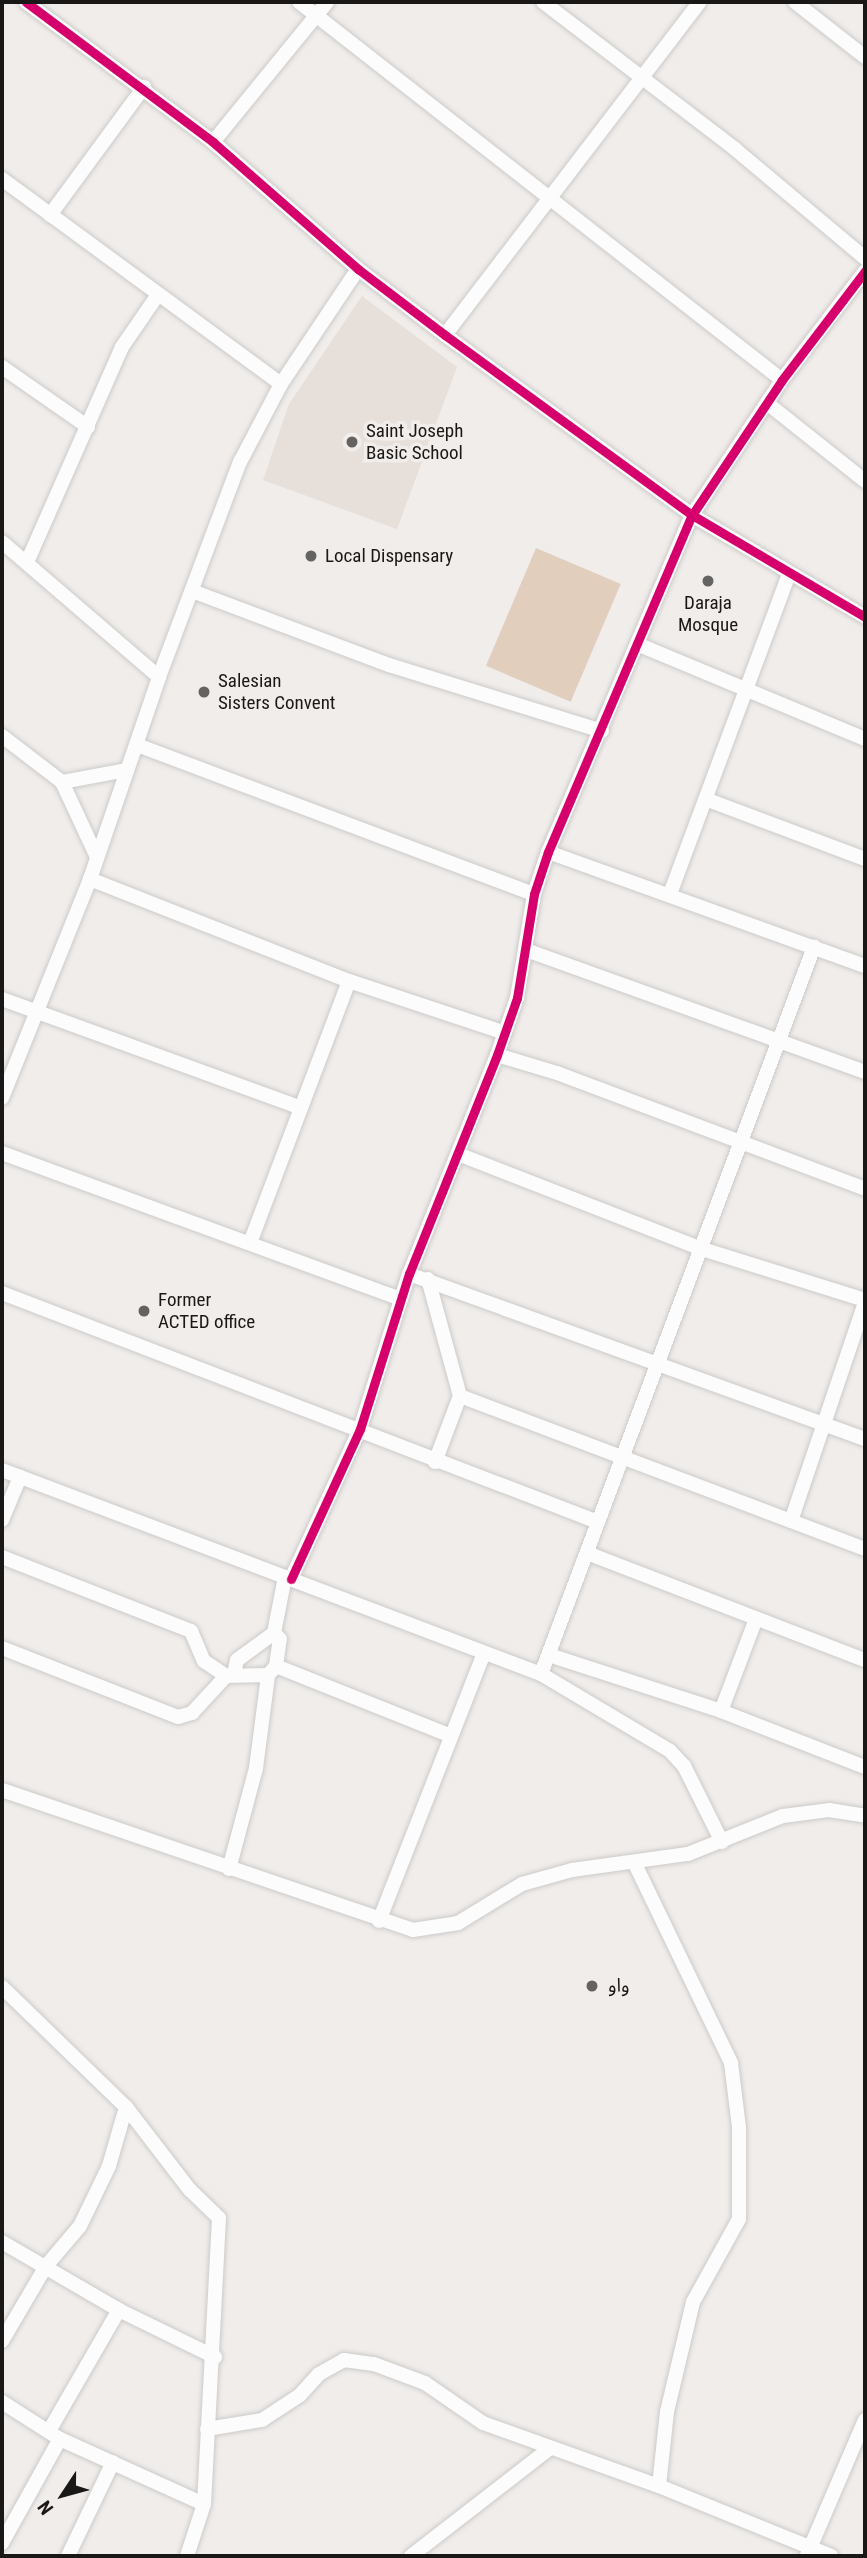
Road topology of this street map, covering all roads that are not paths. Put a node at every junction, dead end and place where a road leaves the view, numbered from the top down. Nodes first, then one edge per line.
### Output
1 (26, 2) edge
2 (299, 2) edge
3 (327, 2) edge
4 (543, 2) edge
5 (701, 2) edge
6 (795, 2) edge
7 (316, 15) junction
8 (865, 57) edge
9 (641, 79) junction
10 (144, 87) junction
11 (213, 142) junction
12 (2, 179) edge
13 (548, 200) junction
14 (50, 215) junction
15 (865, 258) edge
16 (358, 269) junction
17 (865, 271) edge
18 (157, 296) junction
19 (446, 335) junction
20 (2, 368) edge
21 (782, 380) junction
22 (281, 384) junction
23 (767, 403) junction
24 (88, 427) junction
25 (865, 481) edge
26 (692, 515) junction
27 (2, 542) edge
28 (28, 560) junction
29 (789, 574) junction
30 (192, 591) junction
31 (865, 617) edge
32 (636, 644) junction
33 (159, 677) junction
34 (744, 688) junction
35 (602, 731) junction
36 (2, 736) edge
37 (865, 739) edge
38 (136, 745) junction
39 (127, 770) junction
40 (62, 782) junction
41 (708, 800) junction
42 (548, 852) junction
43 (97, 857) junction
44 (865, 859) edge
45 (90, 879) junction
46 (534, 894) junction
47 (670, 894) junction
48 (814, 947) junction
49 (526, 950) junction
50 (865, 966) edge
51 (349, 981) junction
52 (2, 999) edge
53 (36, 1012) junction
54 (505, 1034) junction
55 (779, 1043) junction
56 (497, 1055) junction
57 (865, 1072) edge
58 (2, 1098) edge
59 (299, 1107) junction
60 (739, 1144) junction
61 (2, 1153) edge
62 (458, 1154) junction
63 (865, 1189) edge
64 (250, 1243) junction
65 (699, 1248) junction
66 (408, 1274) junction
67 (428, 1279) junction
68 (2, 1293) edge
69 (401, 1299) junction
70 (865, 1301) edge
71 (658, 1361) junction
72 (460, 1396) junction
73 (827, 1424) junction
74 (360, 1429) junction
75 (865, 1439) edge
76 (622, 1457) junction
77 (435, 1462) junction
78 (2, 1471) edge
79 (20, 1477) junction
80 (2, 1520) edge
81 (791, 1521) junction
82 (598, 1522) junction
83 (865, 1549) edge
84 (587, 1553) junction
85 (2, 1557) edge
86 (288, 1578) junction
87 (756, 1619) junction
88 (274, 1633) junction
89 (2, 1648) edge
90 (484, 1655) junction
91 (549, 1655) junction
92 (865, 1660) edge
93 (272, 1671) junction
94 (541, 1674) junction
95 (230, 1675) junction
96 (721, 1711) junction
97 (451, 1736) junction
98 (865, 1767) edge
99 (2, 1790) edge
100 (865, 1816) edge
101 (722, 1842) junction
102 (635, 1864) junction
103 (229, 1869) junction
104 (379, 1921) junction
105 (2, 1987) edge
106 (126, 2107) junction
107 (2, 2242) edge
108 (46, 2266) junction
109 (119, 2310) junction
110 (2, 2342) edge
111 (215, 2357) junction
112 (2, 2402) edge
113 (865, 2420) edge
114 (207, 2429) junction
115 (55, 2435) junction
116 (549, 2449) junction
117 (113, 2462) junction
118 (659, 2486) junction
119 (204, 2504) junction
120 (2, 2543) edge
121 (808, 2552) edge
122 (2, 2553) edge
123 (7, 2556) edge
124 (68, 2556) edge
125 (187, 2556) edge
126 (411, 2556) edge
127 (831, 2556) edge

1 - 10 street
2 - 7 street
3 - 7 street
4 - 9 street
5 - 9 street
6 - 8 street
7 - 11 street
7 - 13 street
9 - 13 street
9 - 15 street
10 - 11 street
10 - 14 street
11 - 16 street
12 - 14 street
13 - 19 street
13 - 21 street
14 - 18 street
16 - 19 street
16 - 22 street
17 - 21 street
18 - 22 street
18 - 24 street
19 - 26 street
20 - 24 street
21 - 23 street
22 - 30 street
23 - 25 street
23 - 26 street
24 - 28 street
26 - 29 street
26 - 32 street
27 - 28 street
28 - 33 street
29 - 31 street
29 - 34 street
30 - 33 street
30 - 35 street
32 - 34 street
32 - 35 street
33 - 38 street
34 - 37 street
34 - 41 street
35 - 42 street
36 - 40 street
38 - 39 street
38 - 46 street
39 - 40 street
39 - 43 street
40 - 43 street
41 - 44 street
41 - 47 street
42 - 46 street
42 - 47 street
43 - 45 street
45 - 51 street
45 - 53 street
46 - 49 street
47 - 48 street
48 - 50 street
48 - 55 street
49 - 54 street
49 - 55 street
51 - 54 street
51 - 59 street
52 - 53 street
53 - 58 street
53 - 59 street
54 - 56 street
55 - 57 street
55 - 60 street
56 - 60 street
56 - 62 street
59 - 64 street
60 - 63 street
60 - 65 street
61 - 64 street
62 - 65 street
62 - 66 street
64 - 69 street
65 - 70 street
65 - 71 street
66 - 67 street
66 - 69 street
67 - 71 street
67 - 72 street
68 - 74 street
69 - 74 street
70 - 73 street
71 - 73 street
71 - 76 street
72 - 76 street
72 - 77 street
73 - 75 street
73 - 81 street
74 - 77 street
74 - 86 street
76 - 81 street
76 - 82 street
77 - 82 street
78 - 79 street
79 - 80 street
79 - 86 street
81 - 83 street
82 - 84 street
84 - 87 street
84 - 91 street
85 - 95 street
86 - 88 street
86 - 90 street
87 - 92 street
87 - 96 street
88 - 93 street
88 - 95 street
89 - 95 street
90 - 94 street
90 - 97 street
91 - 94 street
91 - 96 street
93 - 95 street
93 - 97 street
93 - 103 street
94 - 101 street
96 - 98 street
97 - 104 street
99 - 103 street
100 - 101 street
101 - 102 street
102 - 104 street
102 - 118 street
103 - 104 street
105 - 106 street
106 - 108 street
106 - 111 street
107 - 108 street
108 - 109 street
108 - 110 street
109 - 111 street
109 - 115 street
111 - 114 street
112 - 115 street
113 - 121 street
114 - 116 street
114 - 119 street
115 - 117 street
115 - 120 street
116 - 118 street
116 - 126 street
117 - 119 street
117 - 124 street
118 - 121 street
119 - 125 street
121 - 127 street
122 - 123 street

